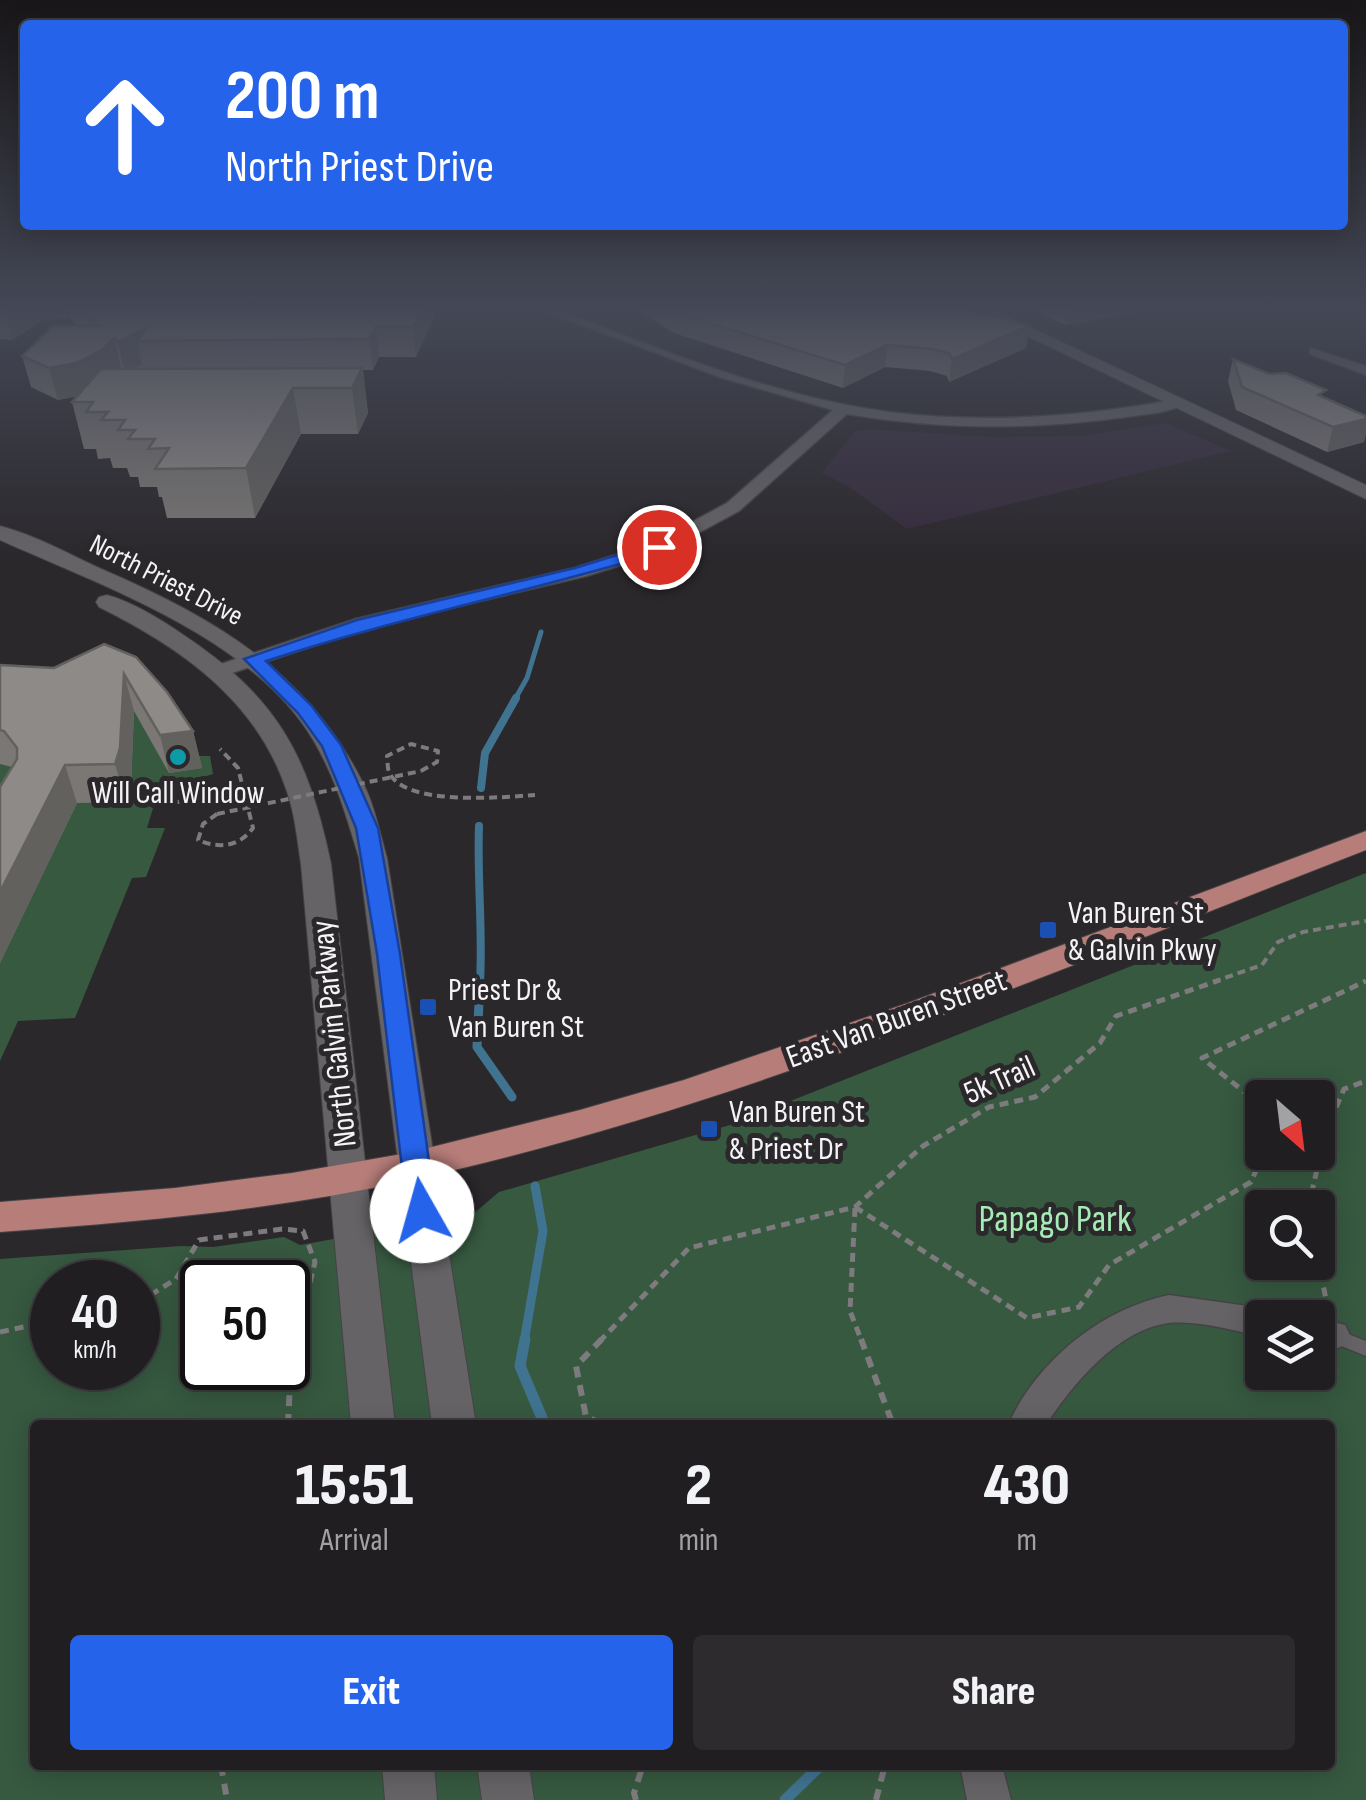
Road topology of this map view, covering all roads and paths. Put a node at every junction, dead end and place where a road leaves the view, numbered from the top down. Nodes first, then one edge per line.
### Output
1 (784, 392) edge
2 (1155, 392) edge
3 (1178, 403) junction
4 (845, 408) junction
5 (1366, 492) edge
6 (0, 532) edge
7 (0, 553) edge
8 (254, 659) junction
9 (219, 671) junction
10 (332, 745) joint
11 (220, 749) dead end
12 (290, 766) joint
13 (535, 794) dead end
14 (246, 798) junction
15 (173, 802) dead end
16 (1366, 840) edge
17 (1366, 921) edge
18 (1366, 981) edge
19 (1366, 1080) edge
20 (1245, 1092) edge
21 (416, 1164) junction
22 (1256, 1170) edge
23 (349, 1177) junction
24 (1309, 1190) edge
25 (856, 1206) junction
26 (0, 1217) edge
27 (160, 1292) edge
28 (1245, 1320) edge
29 (30, 1326) edge
30 (0, 1332) edge
31 (1335, 1337) edge
32 (1366, 1349) edge
33 (288, 1420) edge
34 (373, 1420) edge
35 (453, 1420) edge
36 (592, 1420) edge
37 (891, 1420) edge
38 (1030, 1420) edge
39 (221, 1770) edge
40 (408, 1770) edge
41 (503, 1770) edge
42 (641, 1770) edge
43 (884, 1770) edge
44 (982, 1770) edge
45 (227, 1800) edge
46 (411, 1800) edge
47 (508, 1800) edge
48 (636, 1800) edge
49 (876, 1800) edge
50 (988, 1800) edge

1 - 4 street
2 - 3 main road
3 - 4 street
3 - 5 main road
4 - 8 street
6 - 8 main road, North Priest Drive
7 - 9 main road, North Priest Drive
8 - 9 street
8 - 10 main road, North Priest Drive
9 - 12 main road, North Priest Drive
10 - 21 main road, North Galvin Parkway
11 - 14 path
12 - 23 main road, North Galvin Parkway
13 - 14 path, bridge
14 - 15 path
16 - 21 main road, East Van Buren Street
17 - 25 path, 5k Trail
18 - 20 path
19 - 24 path
21 - 23 main road, East Van Buren Street
21 - 35 main road, North Galvin Parkway
22 - 25 path
23 - 26 main road, East Van Buren Street
23 - 34 main road, North Galvin Parkway
25 - 36 path
25 - 37 path
27 - 33 path
28 - 38 street
29 - 30 path
31 - 32 lane
39 - 45 path
40 - 46 main road
41 - 47 main road
42 - 48 path
43 - 49 path
44 - 50 street

